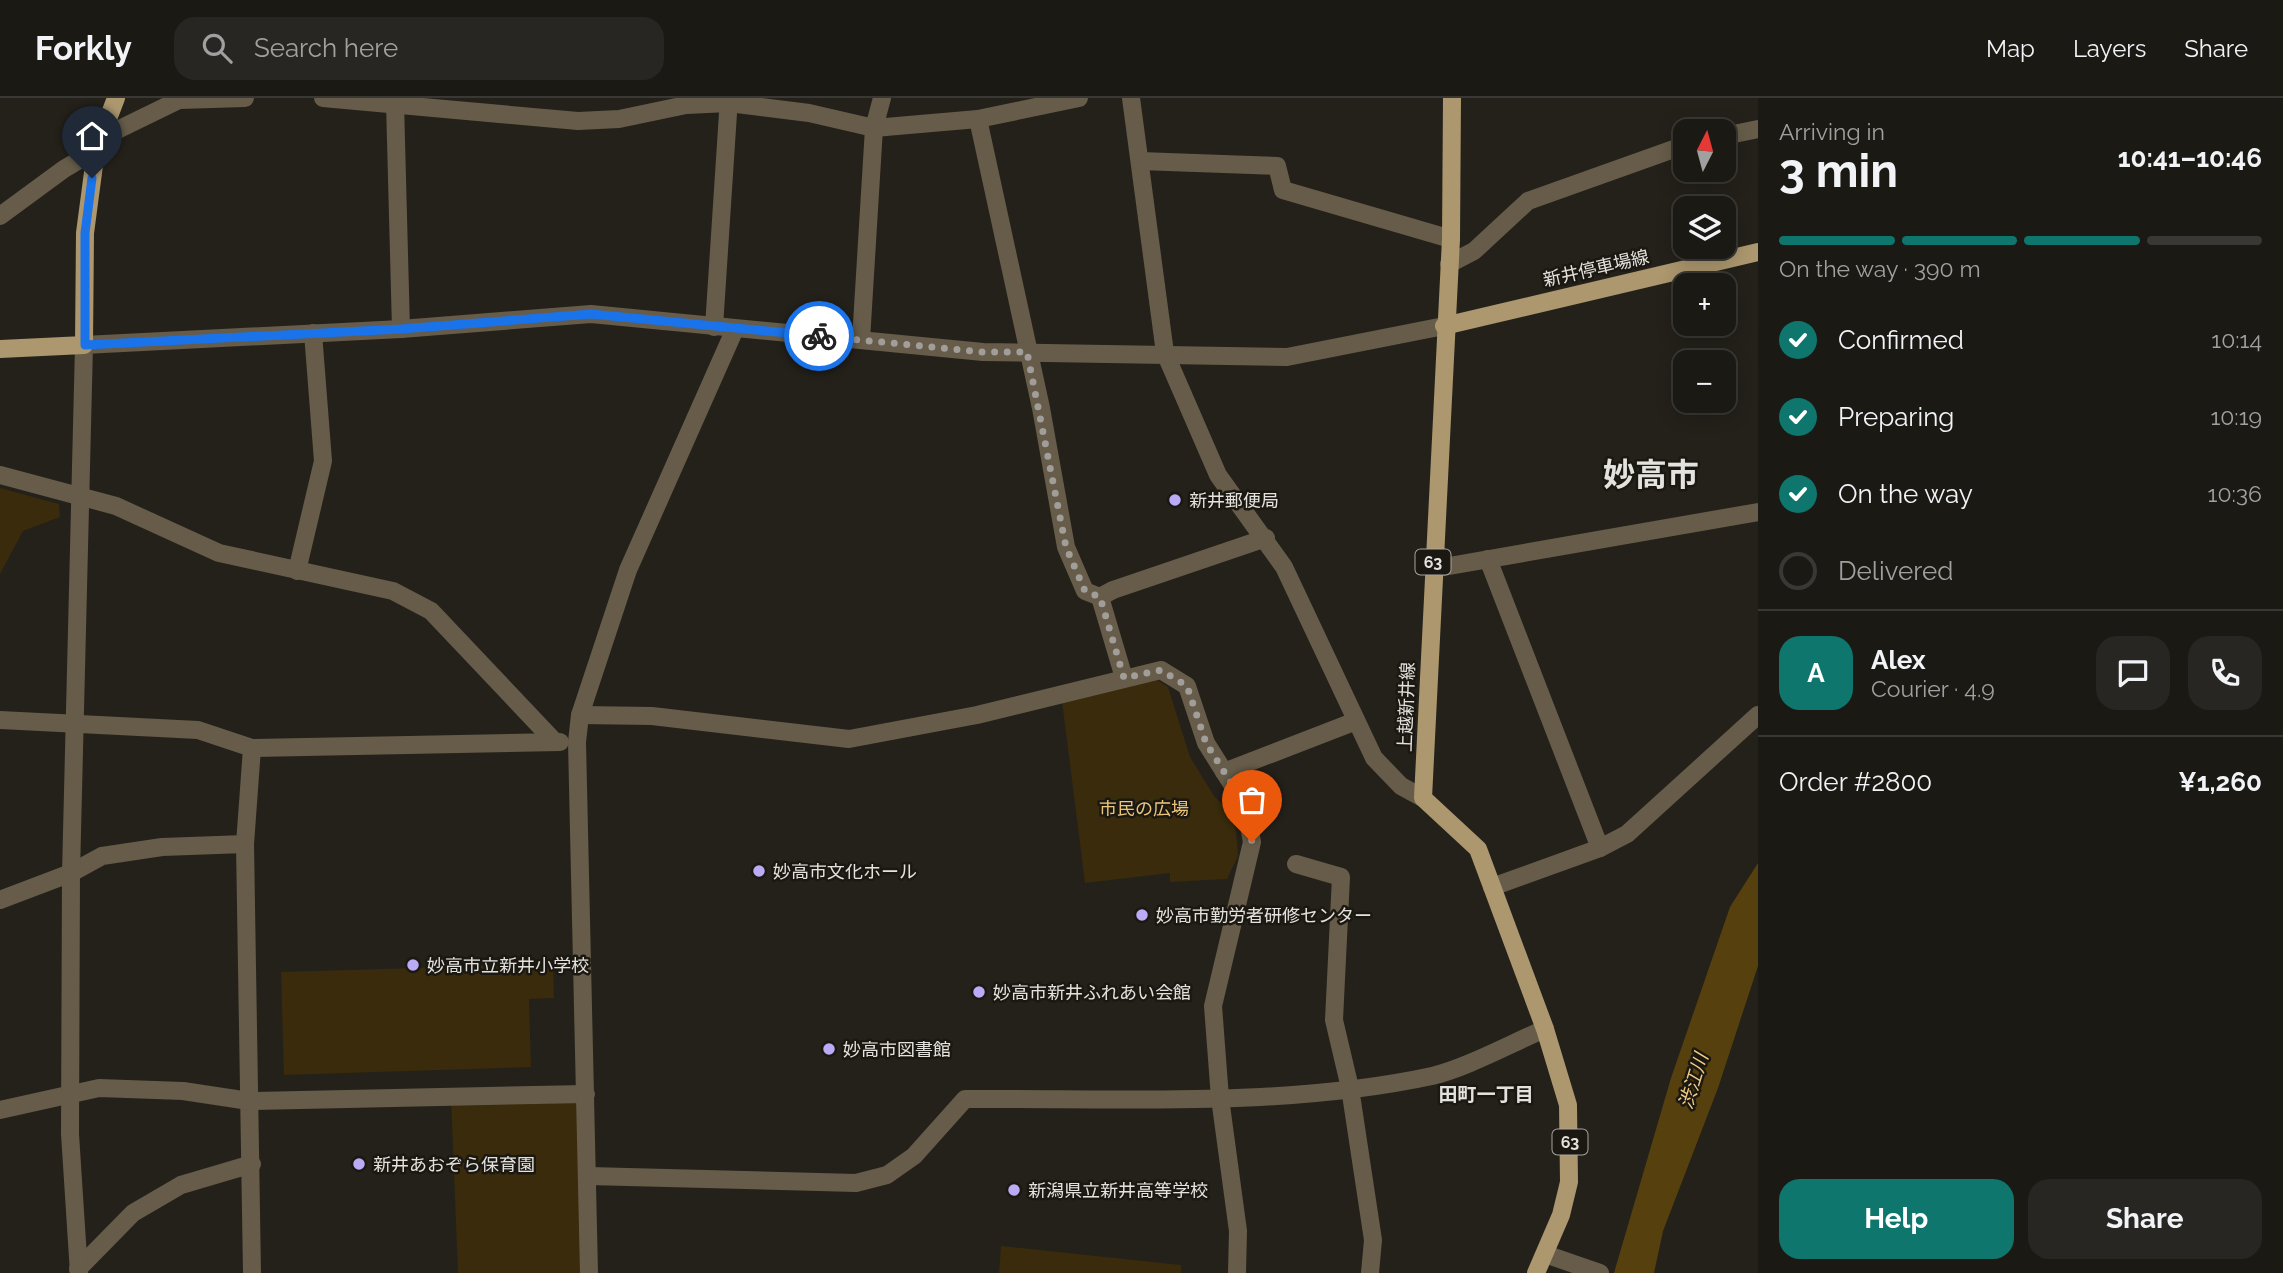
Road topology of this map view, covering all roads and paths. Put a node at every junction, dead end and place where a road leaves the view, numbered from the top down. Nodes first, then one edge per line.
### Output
1 (116, 98) edge
2 (245, 98) edge
3 (323, 98) edge
4 (882, 98) edge
5 (1079, 98) edge
6 (1131, 98) edge
7 (1452, 98) edge
8 (729, 101) edge
9 (395, 103) junction
10 (978, 120) junction
11 (874, 128) junction
12 (1758, 129) edge
13 (1736, 134) edge
14 (99, 144) junction
15 (1673, 149) edge
16 (1140, 161) junction
17 (0, 216) edge
18 (1451, 239) junction
19 (1758, 252) edge
20 (1449, 264) junction
21 (1444, 326) junction
22 (714, 327) junction
23 (401, 329) junction
24 (735, 329) junction
25 (313, 333) junction
26 (861, 340) junction
27 (85, 345) junction
28 (0, 349) edge
29 (1027, 352) junction
30 (1165, 353) junction
31 (0, 475) edge
32 (83, 496) junction
33 (1758, 512) edge
34 (1266, 538) junction
35 (1488, 559) junction
36 (1432, 569) junction
37 (297, 571) junction
38 (1100, 597) junction
39 (1124, 678) junction
40 (580, 715) junction
41 (1758, 715) edge
42 (0, 720) edge
43 (1356, 721) junction
44 (74, 726) junction
45 (555, 742) junction
46 (577, 742) junction
47 (252, 748) junction
48 (1224, 772) junction
49 (1423, 798) junction
50 (245, 844) junction
51 (1600, 848) junction
52 (1296, 864) dead end
53 (71, 873) junction
54 (1492, 887) junction
55 (0, 900) edge
56 (1545, 1029) junction
57 (1350, 1088) junction
58 (70, 1094) junction
59 (586, 1094) junction
60 (1220, 1098) junction
61 (249, 1101) junction
62 (0, 1110) edge
63 (253, 1164) junction
64 (589, 1176) junction
65 (1545, 1254) junction
66 (78, 1271) edge
67 (252, 1273) edge
68 (589, 1273) edge
69 (1237, 1273) edge
70 (1370, 1273) edge
71 (1536, 1273) edge
72 (1600, 1273) edge

1 - 14 main road
2 - 14 street
3 - 9 street
4 - 11 street
5 - 10 street
6 - 16 street
7 - 18 main road, 上越新井線 / 63
8 - 9 street
8 - 11 street
8 - 22 street
9 - 23 street
10 - 11 street
10 - 29 street
11 - 26 street
12 - 13 street
14 - 17 street
14 - 27 main road
15 - 20 street
16 - 18 street
16 - 30 street
18 - 20 main road, 上越新井線 / 63
19 - 21 main road, 新井停車場線
20 - 21 main road, 上越新井線 / 63
21 - 30 street
21 - 36 main road, 上越新井線 / 63
22 - 23 street
22 - 24 street
23 - 25 street
24 - 26 street
24 - 40 street
25 - 27 street
25 - 37 street
26 - 29 street
27 - 28 main road
27 - 32 street
29 - 30 street
29 - 38 street
30 - 34 street
31 - 32 street
32 - 37 street
32 - 44 street
33 - 35 street
34 - 38 street
34 - 43 street
35 - 36 street
35 - 51 street
36 - 49 main road, 上越新井線 / 63
37 - 45 street
38 - 39 street
39 - 40 street
39 - 48 street
40 - 46 street
41 - 51 street
42 - 44 street
43 - 48 street
43 - 49 street, 63
44 - 47 street
44 - 53 street
45 - 46 street
45 - 47 street
46 - 59 street
47 - 50 street
48 - 60 street
49 - 54 main road, 63
50 - 53 street
50 - 61 street
51 - 54 street
52 - 57 street
53 - 55 street
53 - 58 street
54 - 56 main road, 63
56 - 57 street
56 - 65 main road, 63
57 - 60 street
57 - 70 street
58 - 61 street
58 - 62 street
58 - 66 street
59 - 61 street
59 - 64 street
60 - 64 street
60 - 69 street
61 - 63 street
63 - 66 street
63 - 67 street
64 - 68 street
65 - 71 main road, 63
65 - 72 street

